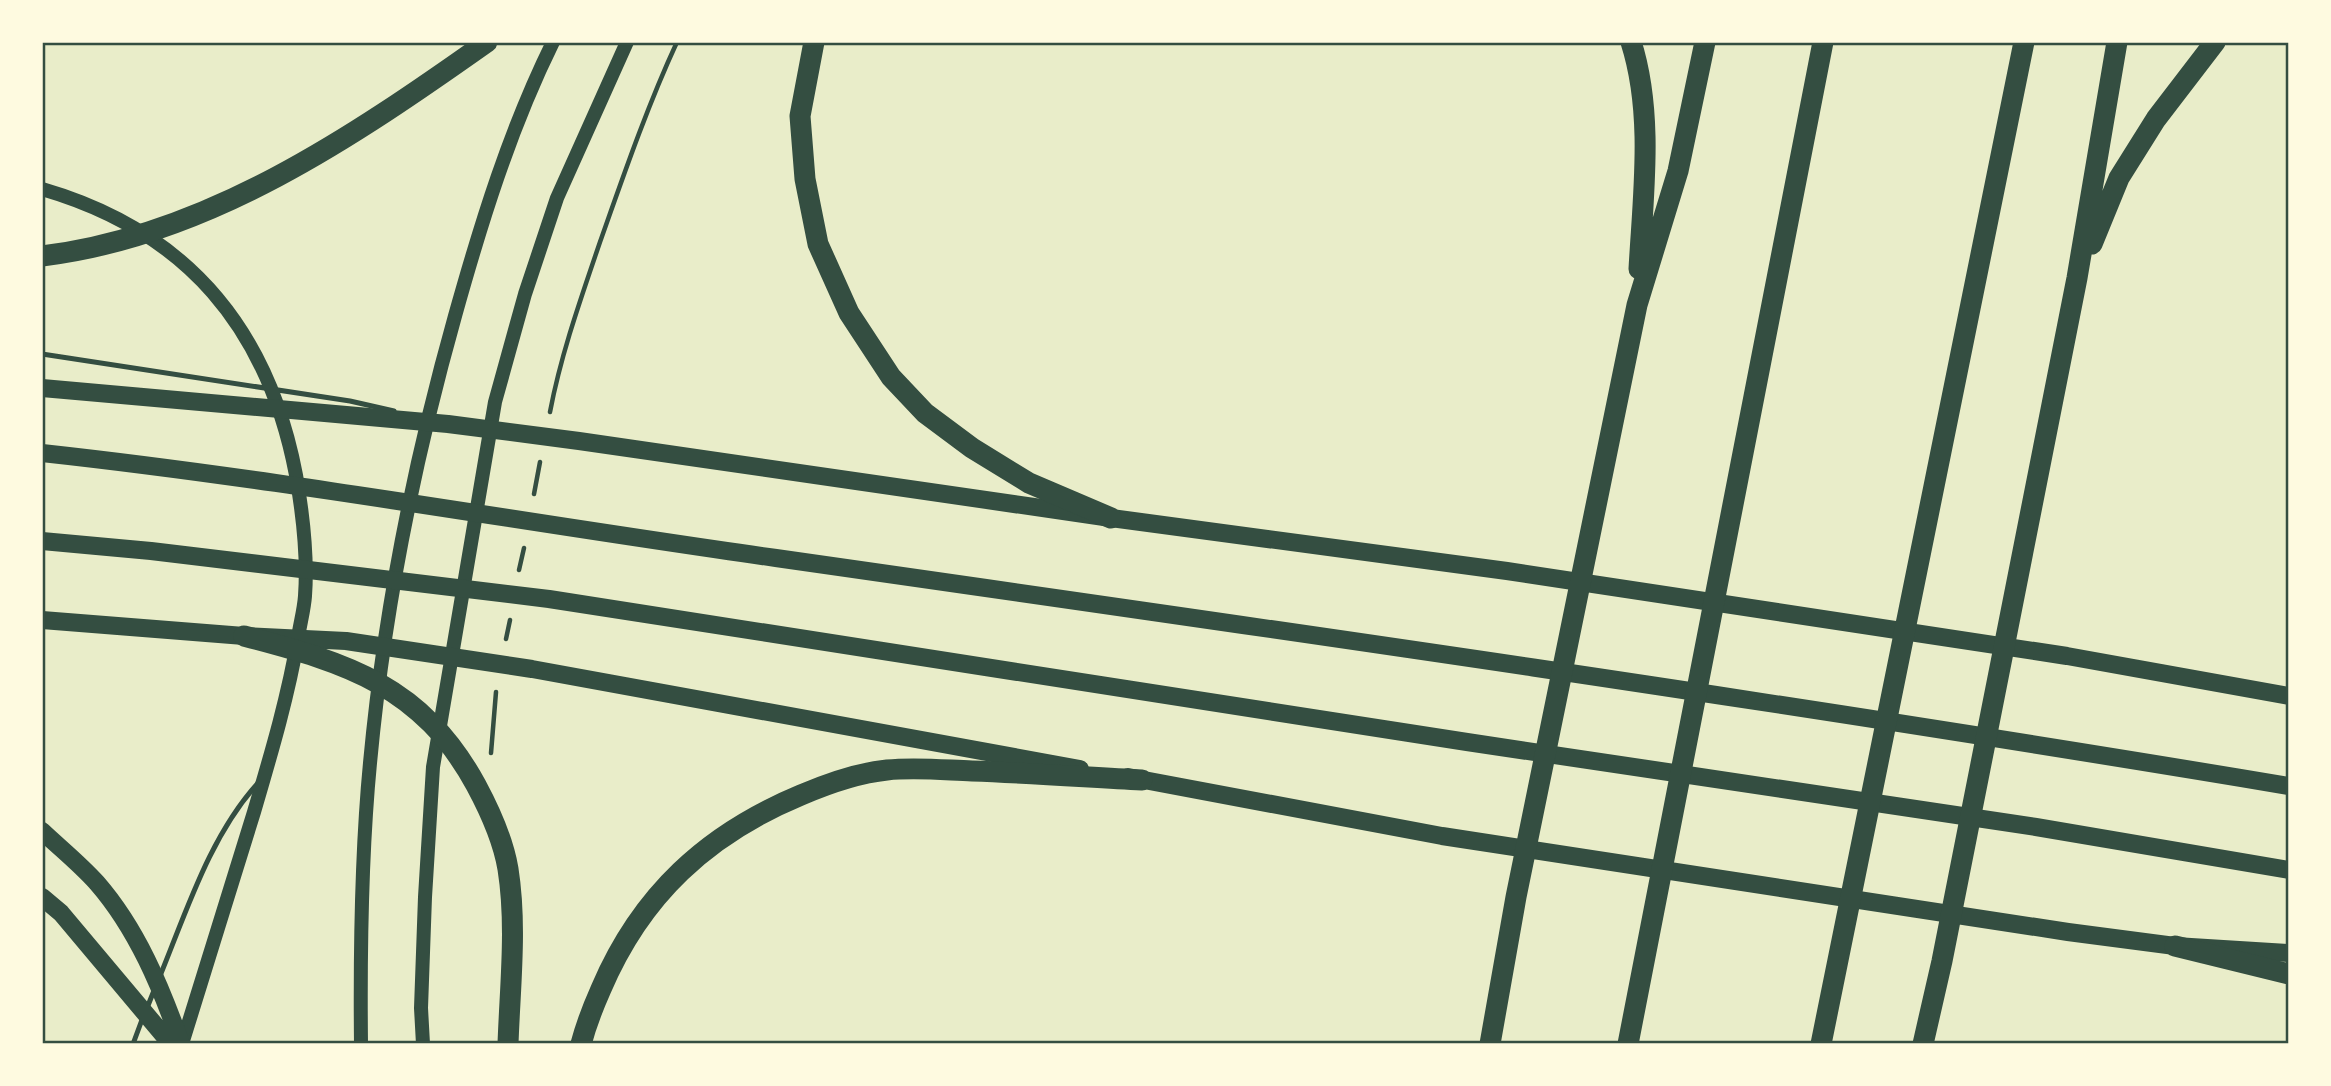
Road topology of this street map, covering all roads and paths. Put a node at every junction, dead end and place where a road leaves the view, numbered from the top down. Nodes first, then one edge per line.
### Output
1 (487, 42) edge
2 (553, 42) edge
3 (626, 42) edge
4 (814, 42) edge
5 (1631, 42) edge
6 (1705, 42) edge
7 (1823, 42) edge
8 (2024, 42) edge
9 (2116, 42) edge
10 (2216, 42) edge
11 (42, 189) edge
12 (42, 256) edge
13 (2077, 278) junction
14 (1637, 305) junction
15 (42, 354) edge
16 (42, 388) edge
17 (448, 424) junction
18 (42, 453) edge
19 (1111, 517) junction
20 (42, 541) edge
21 (42, 620) edge
22 (244, 636) junction
23 (2289, 696) edge
24 (265, 775) junction
25 (1142, 780) junction
26 (2289, 786) edge
27 (42, 831) edge
28 (2289, 870) edge
29 (42, 897) edge
30 (2175, 946) junction
31 (2289, 953) edge
32 (2289, 974) edge
33 (133, 1044) edge
34 (171, 1044) edge
35 (181, 1044) edge
36 (361, 1044) edge
37 (424, 1044) edge
38 (508, 1044) edge
39 (582, 1044) edge
40 (1490, 1044) edge
41 (1628, 1044) edge
42 (1821, 1044) edge
43 (1923, 1044) edge

1 - 12 highway
2 - 36 main road
3 - 37 main road
4 - 19 highway
5 - 14 highway
6 - 14 highway
7 - 41 highway
8 - 42 highway
9 - 13 highway
10 - 13 highway
11 - 24 main road
13 - 43 highway
14 - 40 highway
15 - 17 lane
16 - 17 main road
17 - 19 main road
18 - 26 main road
19 - 23 main road
20 - 28 main road
21 - 22 main road
22 - 25 main road
22 - 38 highway
24 - 33 lane
24 - 35 main road
25 - 30 main road
25 - 39 highway
27 - 35 main road
29 - 34 main road
30 - 31 main road
30 - 32 highway

